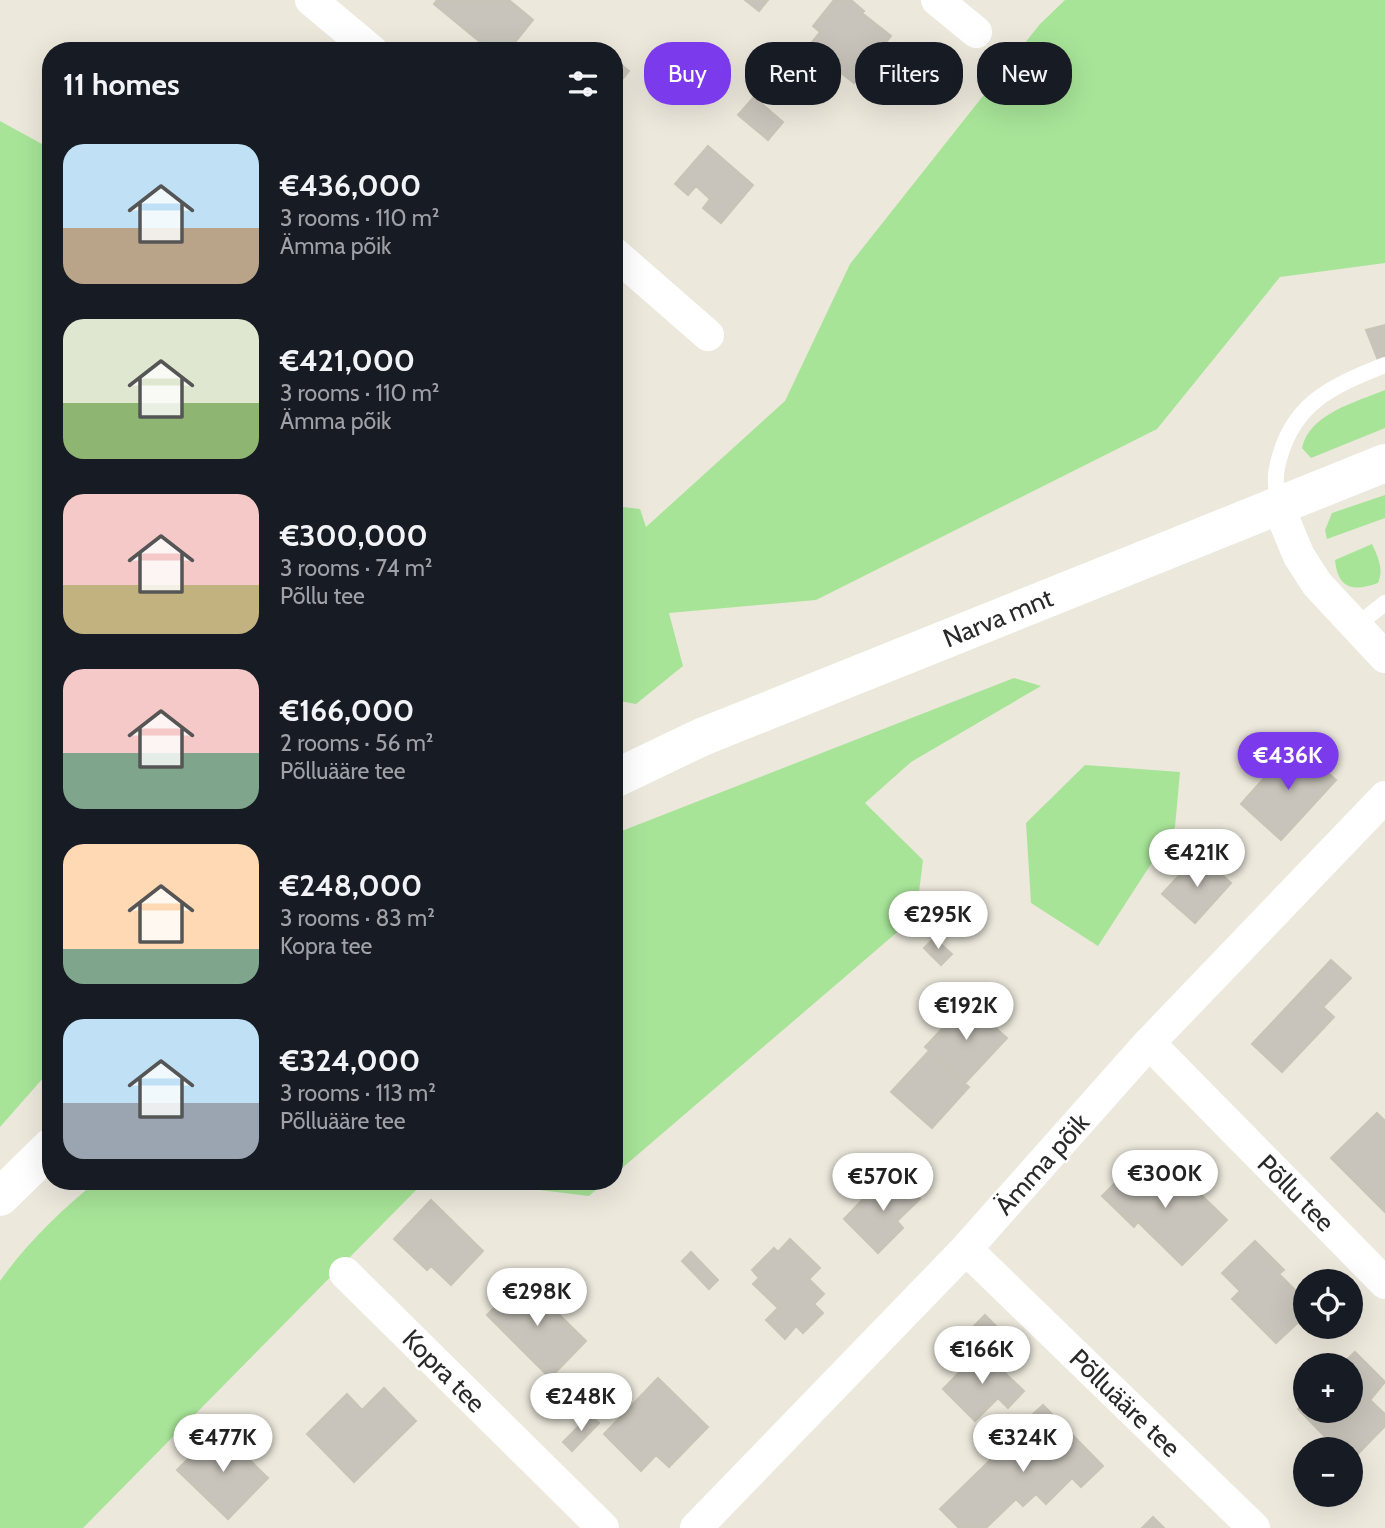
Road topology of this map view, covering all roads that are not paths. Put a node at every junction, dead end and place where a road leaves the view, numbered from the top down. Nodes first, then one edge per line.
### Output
1 (310, 0) edge
2 (936, 0) edge
3 (976, 32) dead end
4 (361, 42) edge
5 (623, 261) edge
6 (708, 335) dead end
7 (1385, 365) edge
8 (1385, 463) edge
9 (1278, 506) junction
10 (1385, 603) edge
11 (1356, 626) junction
12 (1385, 657) edge
13 (623, 775) edge
14 (1385, 797) edge
15 (1149, 1043) junction
16 (42, 1156) edge
17 (0, 1197) edge
18 (966, 1249) junction
19 (345, 1273) dead end
20 (1385, 1283) edge
21 (603, 1528) edge
22 (696, 1528) edge
23 (1254, 1528) edge

1 - 4 street
2 - 3 street
5 - 6 street
7 - 9 lane
8 - 9 main road, Narva mnt
9 - 11 street
9 - 13 main road, Narva mnt
10 - 11 lane
11 - 12 street
14 - 15 street, Ämma põik
15 - 18 street, Ämma põik
15 - 20 street, Põllu tee
16 - 17 main road
18 - 22 street, Ämma põik
18 - 23 street, Põlluääre tee
19 - 21 street, Kopra tee

